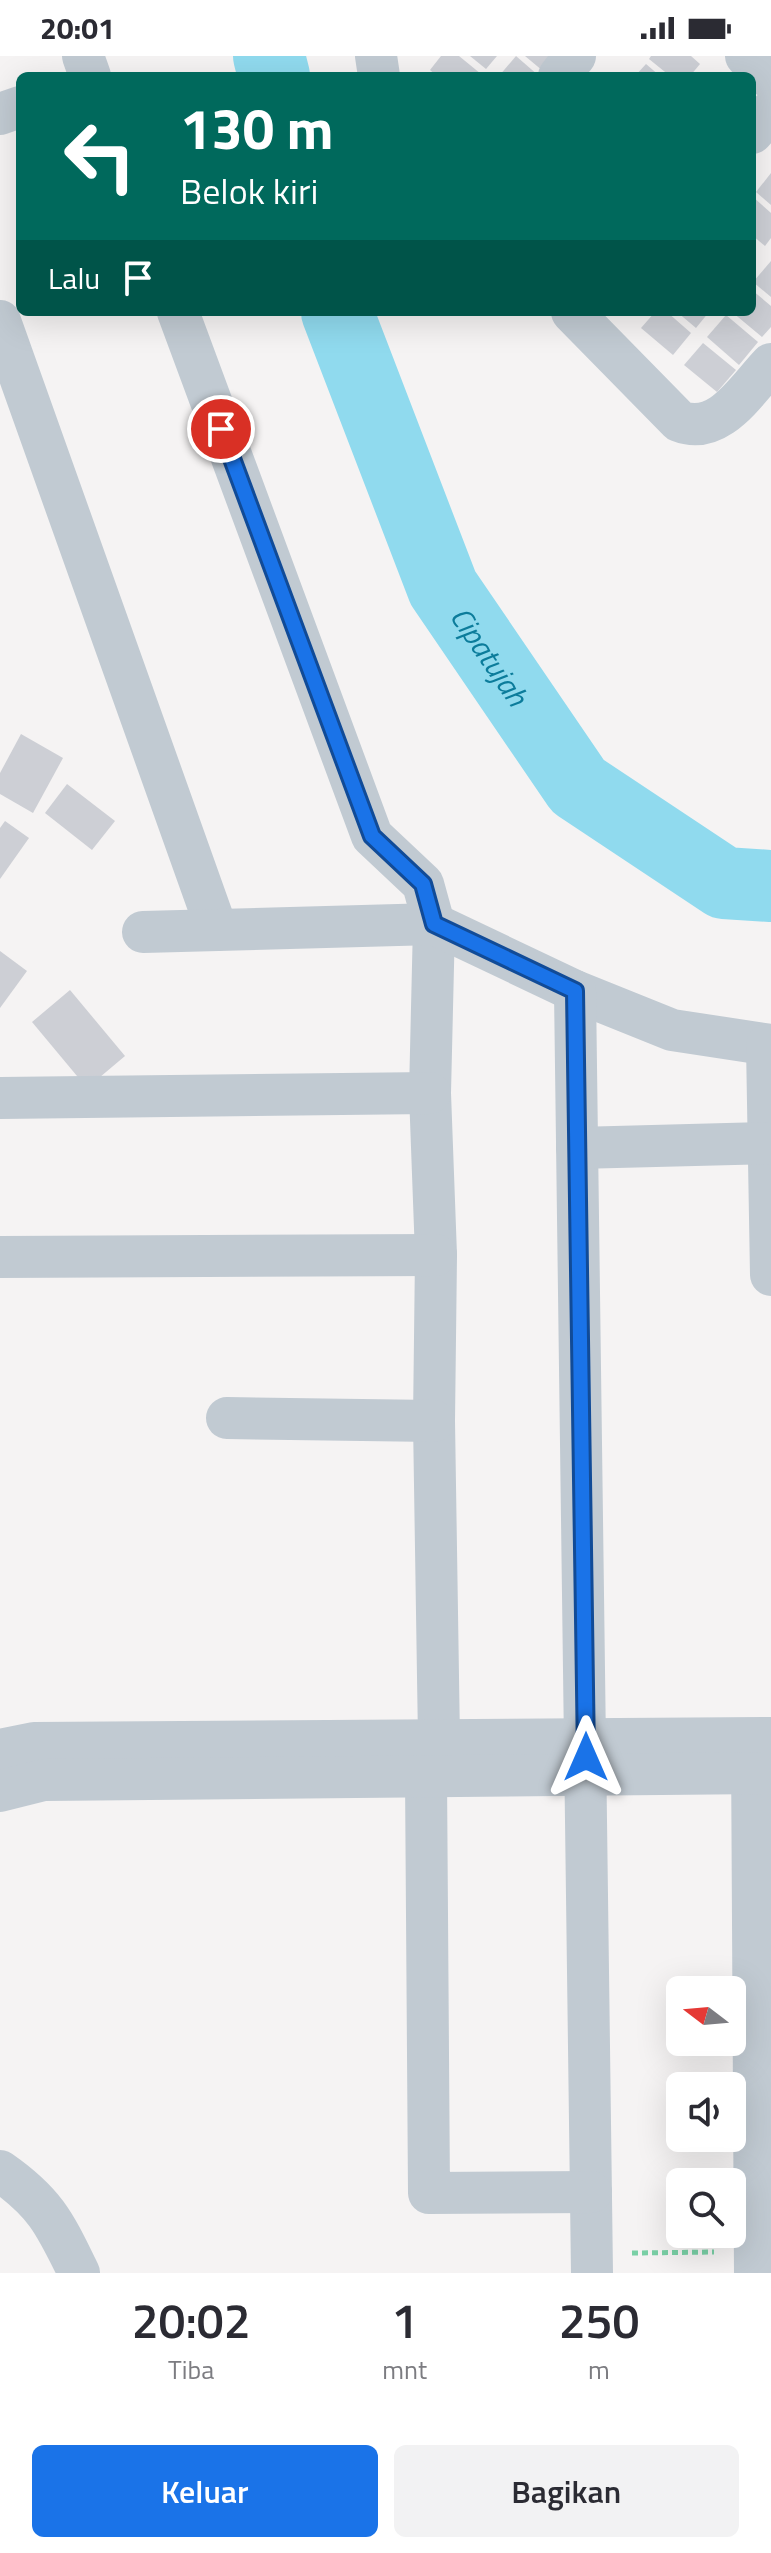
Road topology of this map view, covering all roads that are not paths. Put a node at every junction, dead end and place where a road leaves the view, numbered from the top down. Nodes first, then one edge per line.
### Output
1 (575, 56) edge
2 (746, 56) edge
3 (562, 72) edge
4 (771, 79) edge
5 (771, 111) edge
6 (756, 128) edge
7 (179, 316) edge
8 (581, 316) edge
9 (0, 321) edge
10 (771, 364) edge
11 (434, 924) junction
12 (217, 930) junction
13 (143, 932) dead end
14 (575, 991) junction
15 (769, 1045) edge
16 (430, 1093) junction
17 (0, 1098) edge
18 (769, 1143) junction
19 (577, 1148) junction
20 (436, 1255) junction
21 (0, 1257) edge
22 (771, 1275) edge
23 (227, 1418) dead end
24 (434, 1421) junction
25 (0, 1750) edge
26 (762, 1755) edge
27 (586, 1757) junction
28 (433, 1758) junction
29 (0, 1791) edge
30 (0, 2171) edge
31 (591, 2192) junction
32 (755, 2262) edge
33 (592, 2264) edge
34 (79, 2273) edge

1 - 3 street
2 - 4 street
5 - 6 street
7 - 11 street
8 - 10 street
9 - 12 street
11 - 12 street
11 - 14 street
11 - 16 street
12 - 13 street
14 - 15 street
14 - 19 street
15 - 18 street
16 - 17 street
16 - 20 street
18 - 19 street
18 - 22 street
19 - 27 street
20 - 21 street
20 - 24 street
23 - 24 street
24 - 28 street
25 - 28 street
26 - 27 street
26 - 32 street
27 - 28 street
27 - 31 street
28 - 29 street
28 - 31 street
30 - 34 street
31 - 33 street

